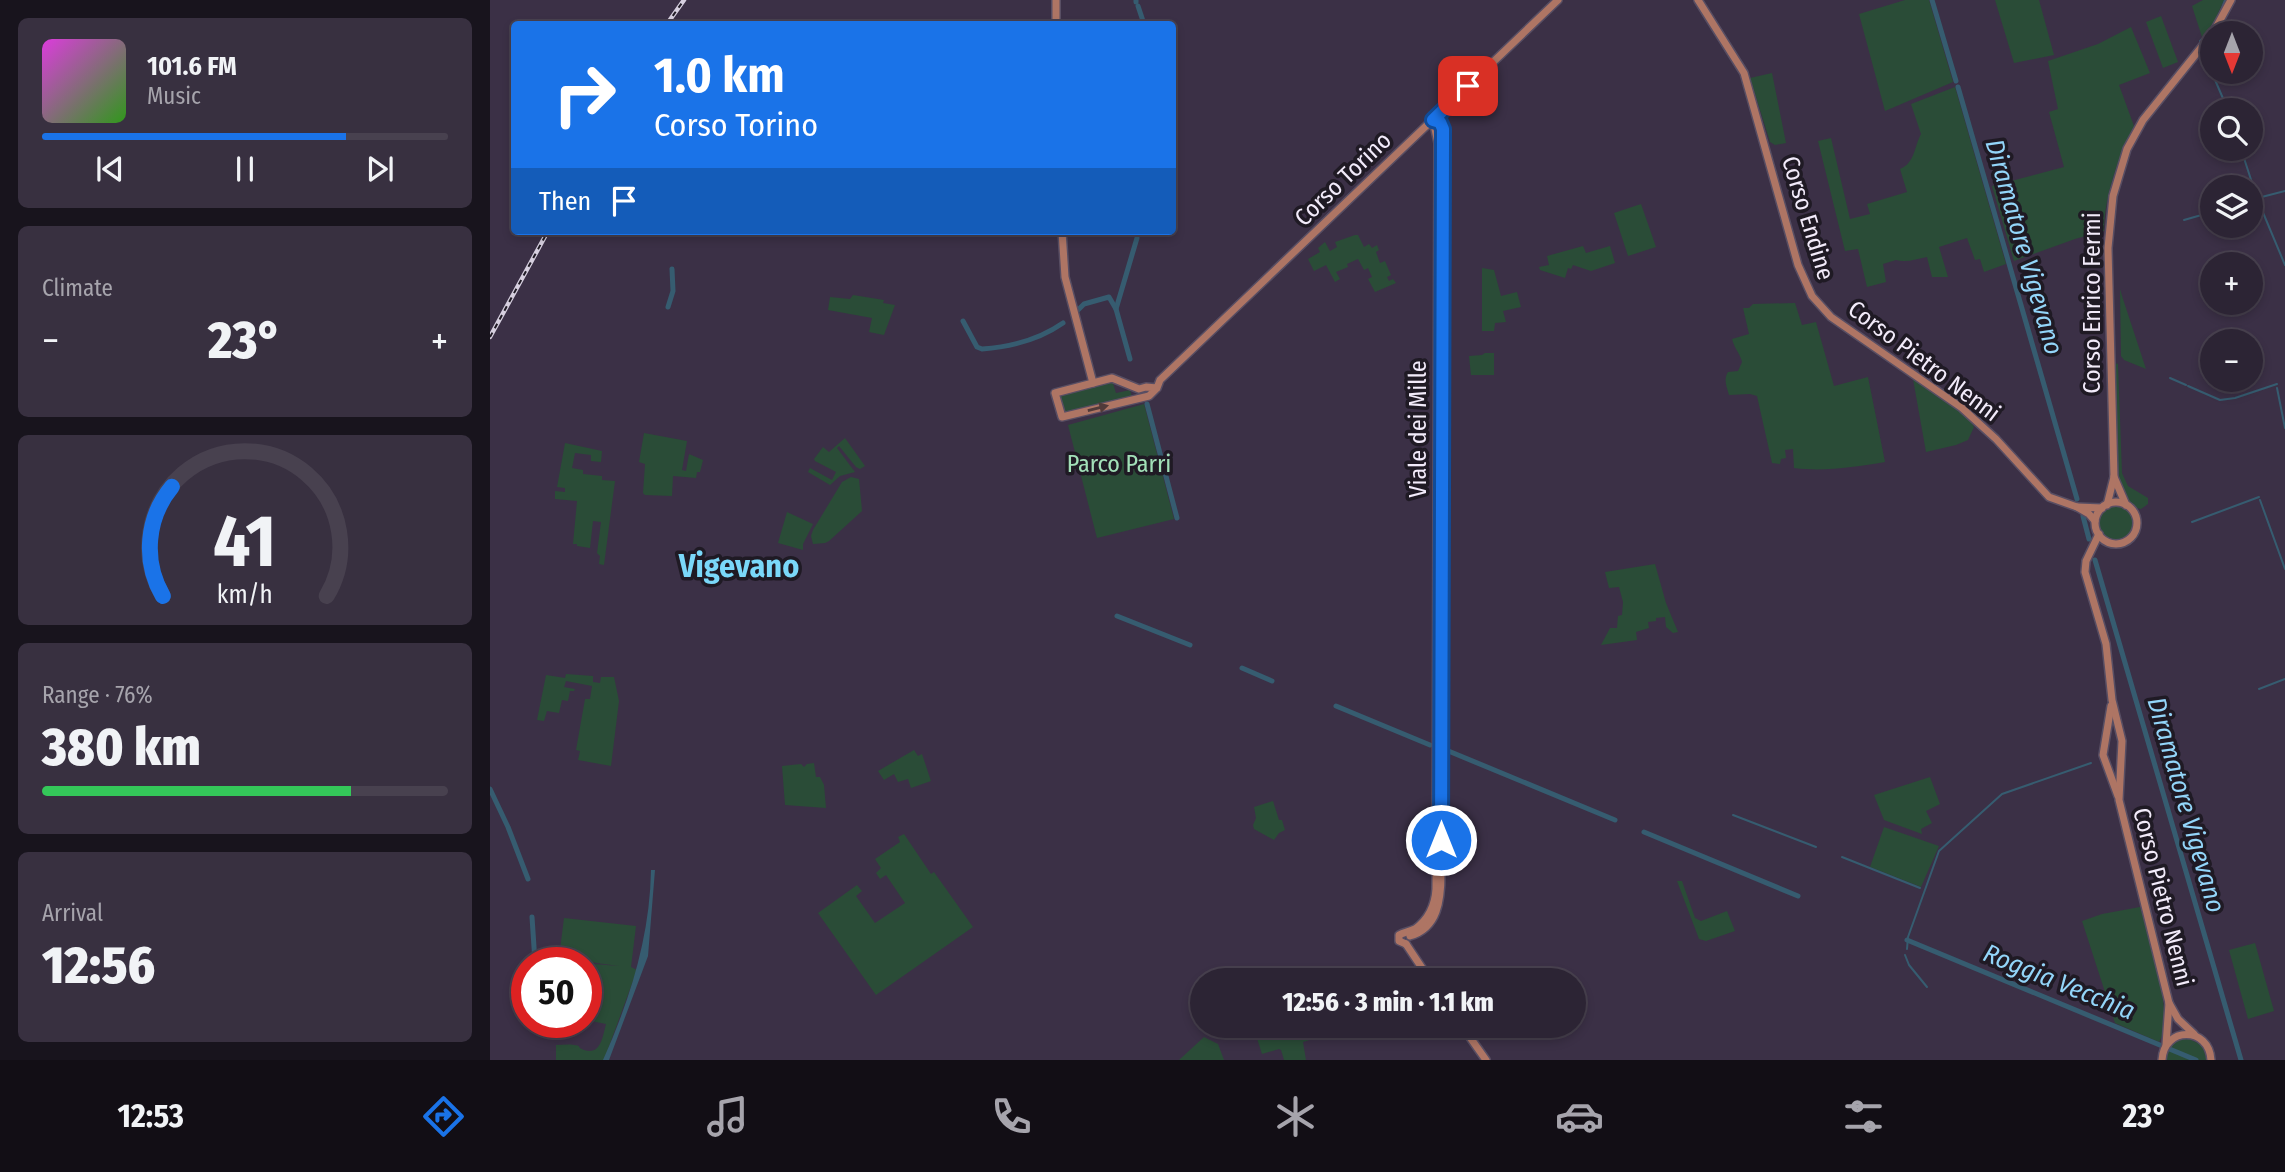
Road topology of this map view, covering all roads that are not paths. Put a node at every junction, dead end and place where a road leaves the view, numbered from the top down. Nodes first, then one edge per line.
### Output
1 (1056, 0) edge
2 (1558, 0) edge
3 (1698, 0) edge
4 (2231, 0) edge
5 (1056, 21) edge
6 (2219, 21) edge
7 (2200, 49) edge
8 (1433, 120) junction
9 (1062, 235) edge
10 (1812, 296) joint
11 (1093, 383) junction
12 (1133, 387) junction
13 (1157, 388) junction
14 (1134, 399) junction
15 (2114, 477) junction
16 (2127, 505) junction
17 (2105, 506) junction
18 (2077, 507) junction
19 (2095, 522) junction
20 (2099, 534) junction
21 (2109, 543) junction
22 (2091, 552) junction
23 (2112, 699) junction
24 (2121, 736) junction
25 (2105, 739) junction
26 (2121, 757) junction
27 (2104, 761) junction
28 (2119, 800) junction
29 (1424, 968) edge
30 (2169, 1003) junction
31 (2198, 1037) junction
32 (1470, 1038) edge
33 (2165, 1047) junction
34 (2211, 1059) edge
35 (1486, 1060) edge
36 (2162, 1060) edge

1 - 5 main road
2 - 8 main road, Corso Torino
3 - 10 main road, Corso Endine
4 - 6 main road, Corso Enrico Fermi
7 - 15 main road, Corso Enrico Fermi
8 - 13 main road, Corso Torino
8 - 29 main road, Viale dei Mille
9 - 11 main road
10 - 18 main road, Corso Pietro Nenni
11 - 12 main road
11 -> 14 main road
12 - 13 main road
12 - 14 main road
13 - 14 main road
15 - 16 main road, Corso Enrico Fermi
15 - 17 main road, Corso Enrico Fermi
16 - 17 main road
16 - 21 main road
17 - 18 main road, Corso Pietro Nenni
17 - 19 main road
18 - 19 main road, Corso Pietro Nenni
19 - 20 main road
20 - 21 main road
20 - 22 main road, Corso Pietro Nenni
21 - 22 main road
22 - 23 main road, Corso Pietro Nenni
23 - 24 main road, Corso Pietro Nenni
23 - 25 main road, Corso Pietro Nenni
24 - 25 main road
24 - 26 main road, Corso Pietro Nenni
25 - 27 main road, Corso Pietro Nenni
26 - 27 main road
26 - 28 main road, Corso Pietro Nenni
27 - 28 main road, Corso Pietro Nenni
28 - 30 main road, Corso Pietro Nenni
30 - 31 main road, Corso Pietro Nenni
30 - 33 main road, Corso Pietro Nenni
31 - 33 main road
31 - 34 main road, Corso Pietro Nenni
32 - 35 main road
33 - 36 main road, Corso Pietro Nenni

